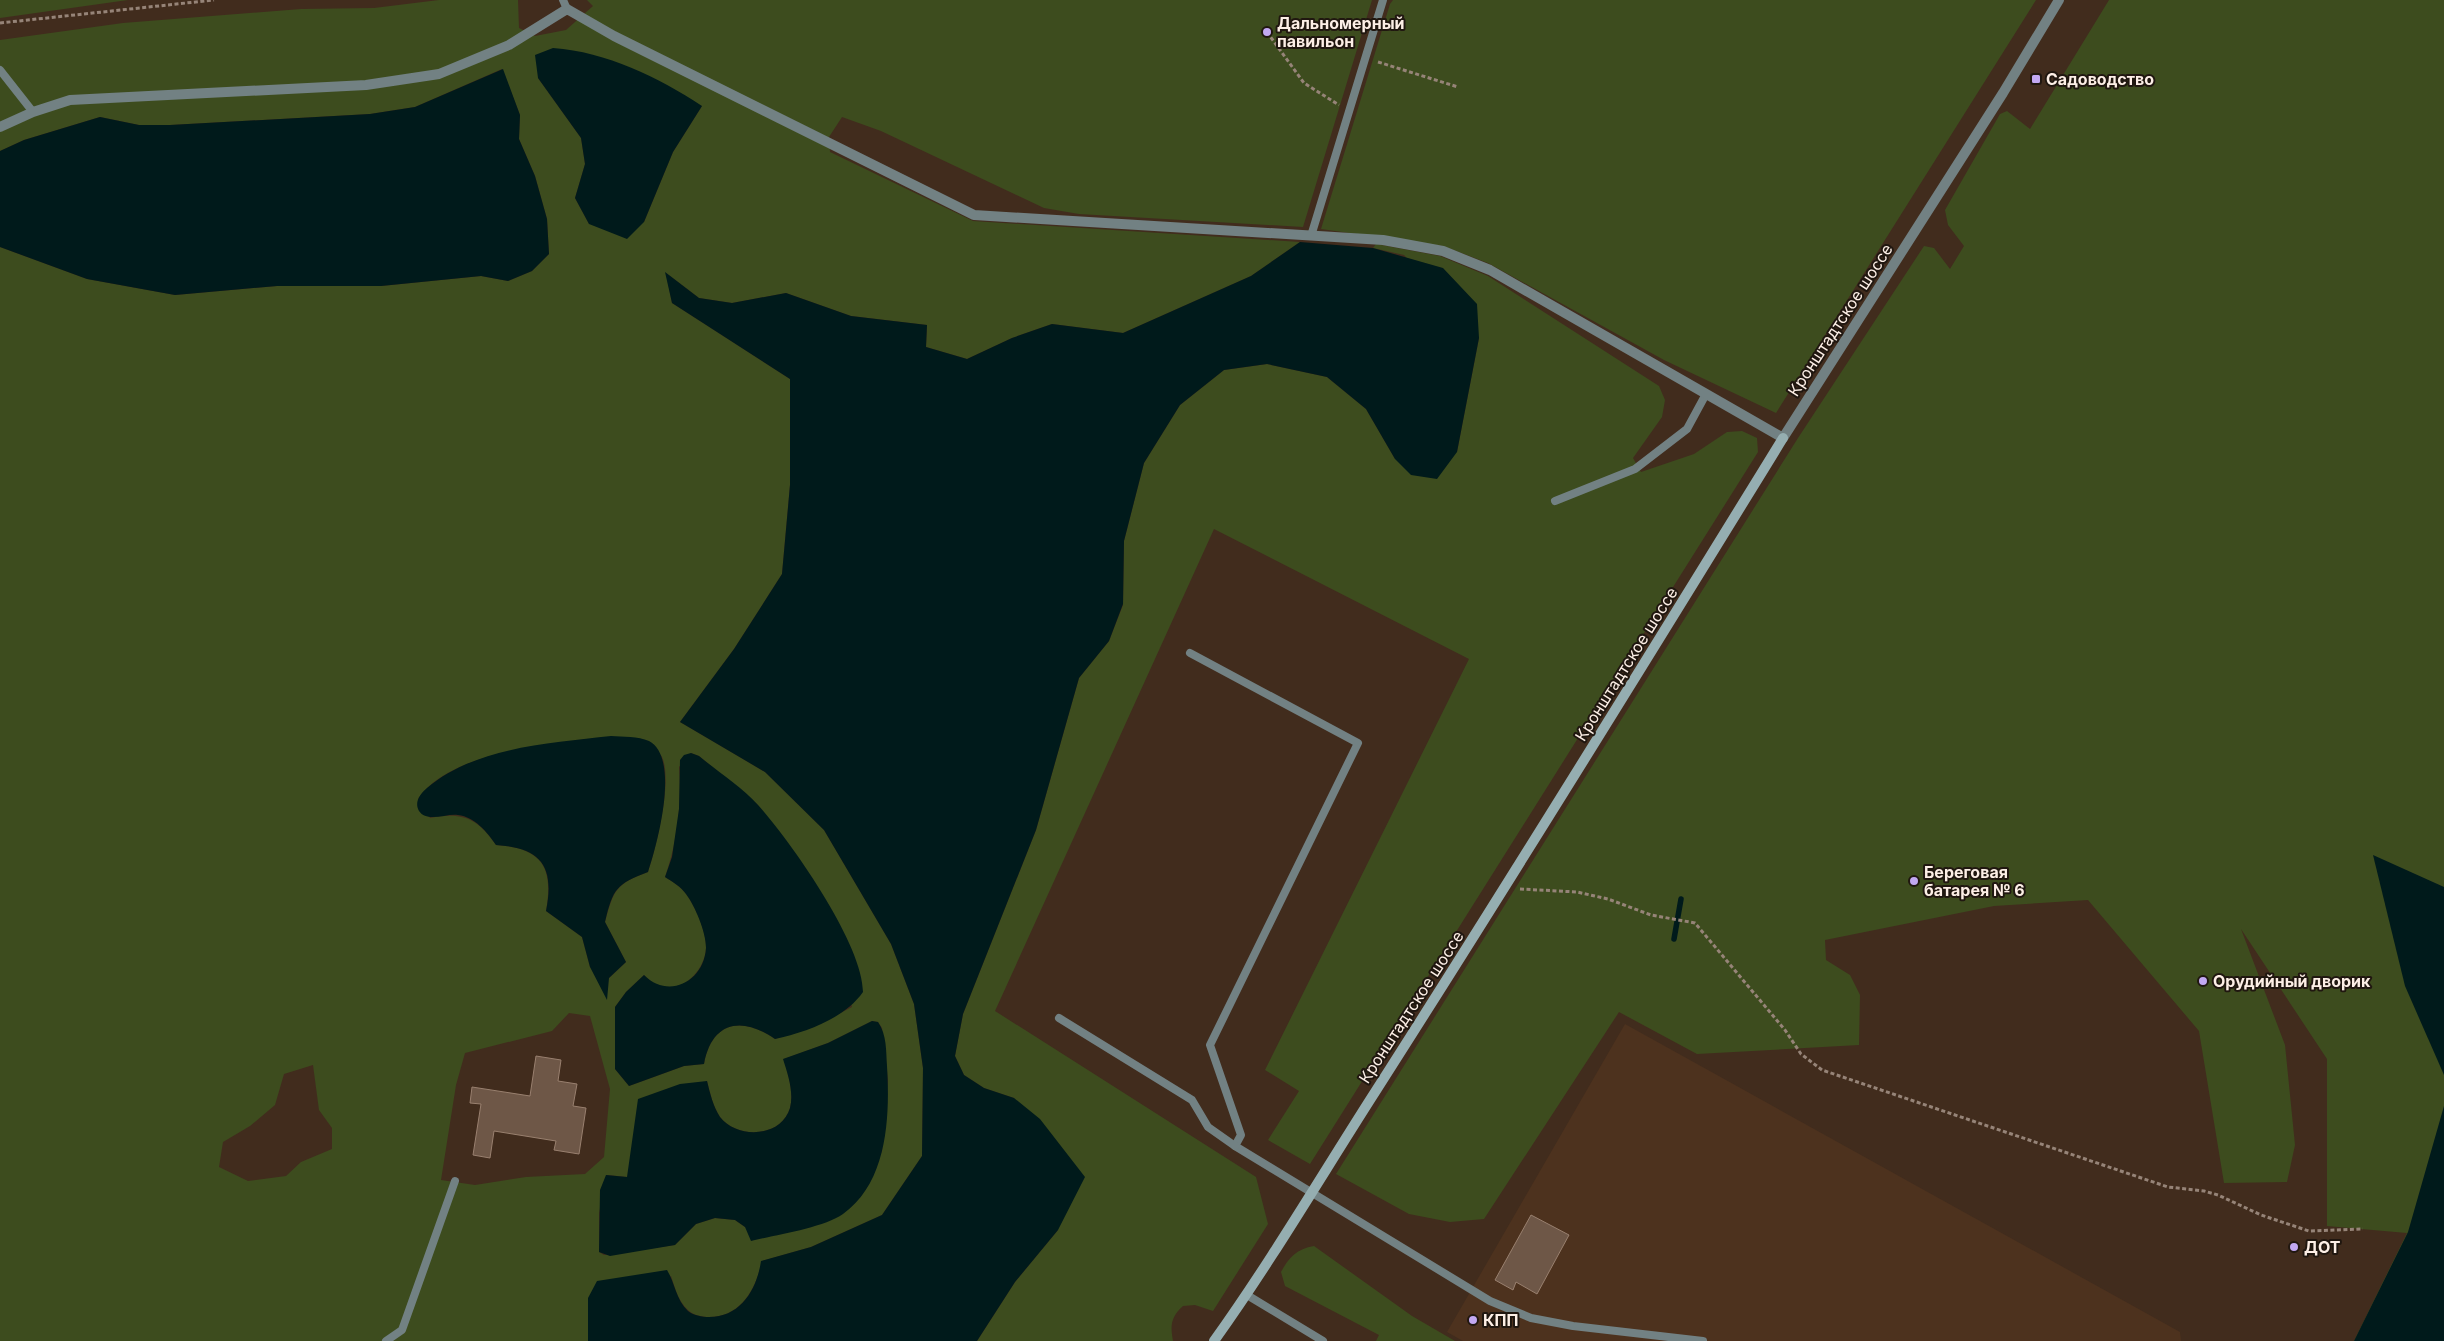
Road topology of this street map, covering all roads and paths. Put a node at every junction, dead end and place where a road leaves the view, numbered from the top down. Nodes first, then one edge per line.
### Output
1 (214, 0) edge
2 (1383, 0) edge
3 (2059, 0) edge
4 (565, 4) edge
5 (0, 23) edge
6 (1267, 32) dead end
7 (1366, 58) junction
8 (0, 70) edge
9 (1458, 87) dead end
10 (32, 112) junction
11 (1349, 112) junction
12 (0, 127) edge
13 (1311, 236) junction
14 (1706, 394) junction
15 (1783, 438) junction
16 (1555, 501) dead end
17 (1190, 654) dead end
18 (1526, 891) dead end
19 (1059, 1018) dead end
20 (1235, 1146) junction
21 (455, 1181) dead end
22 (1310, 1192) junction
23 (2363, 1230) dead end
24 (1247, 1296) junction
25 (386, 1341) edge
26 (1214, 1341) edge
27 (1323, 1341) edge
28 (1703, 1341) edge

1 - 5 path
2 - 7 lane
3 - 15 street, Кронштадтское шоссе
4 - 10 street
4 - 13 street
6 - 11 path
7 - 9 path
7 - 11 lane
8 - 10 lane
10 - 12 street
11 - 13 lane
13 - 14 street
14 - 15 street
14 - 16 lane
15 - 22 street, Кронштадтское шоссе
17 - 20 lane
18 - 23 path
19 - 20 lane
20 - 22 lane
21 - 25 lane
22 - 24 street, Кронштадтское шоссе
22 - 28 lane
24 - 26 street, Кронштадтское шоссе
24 - 27 lane

